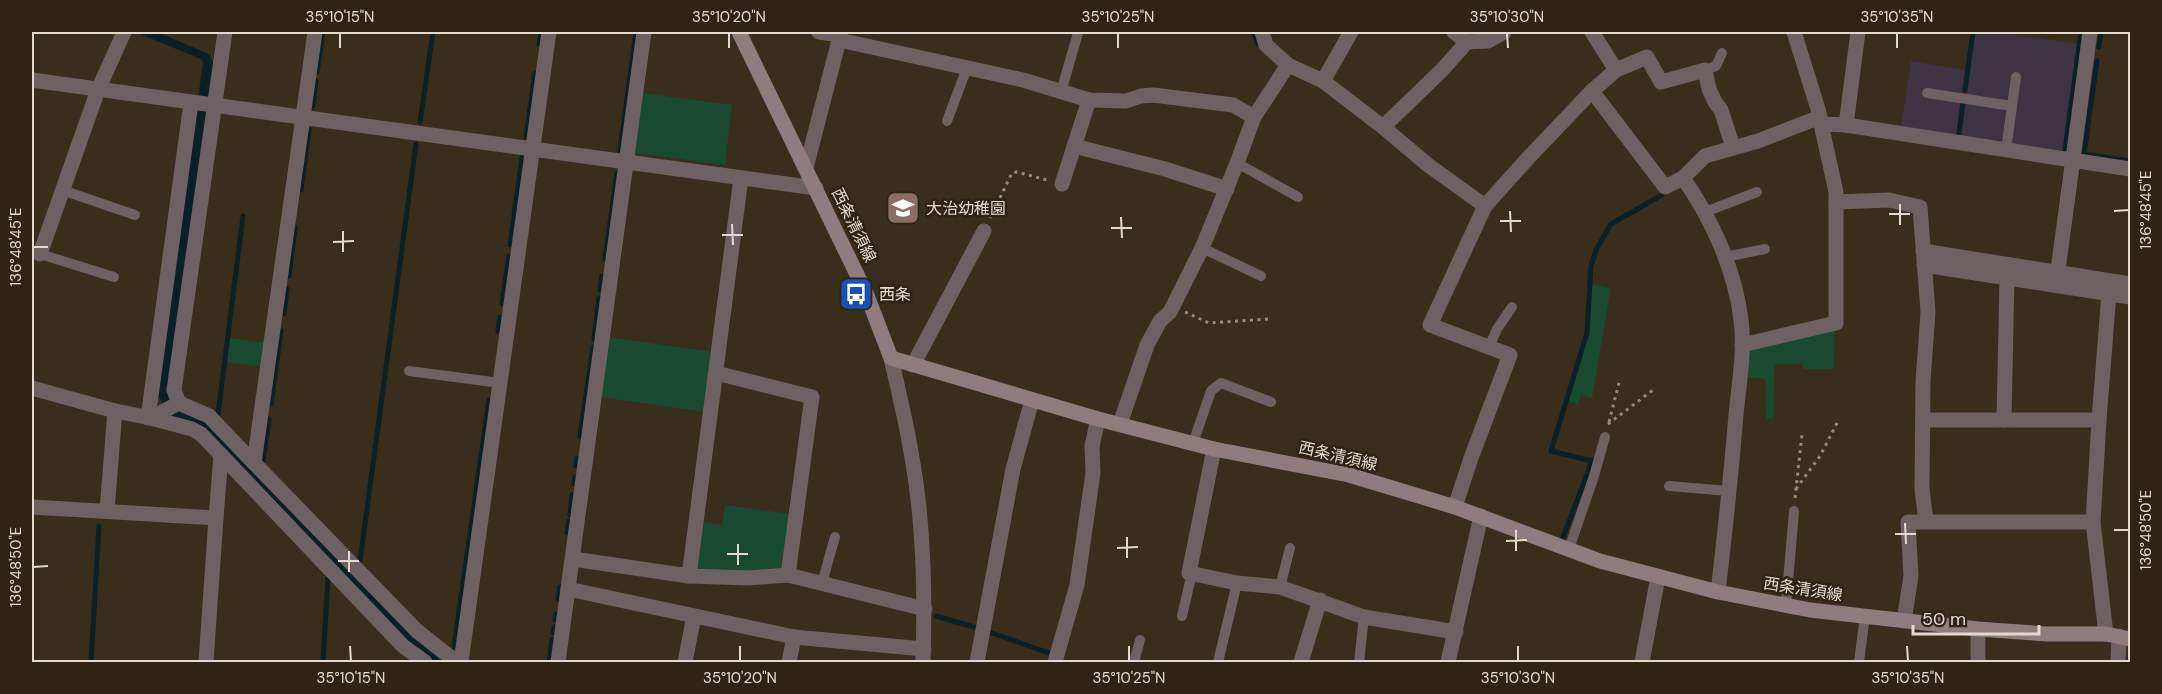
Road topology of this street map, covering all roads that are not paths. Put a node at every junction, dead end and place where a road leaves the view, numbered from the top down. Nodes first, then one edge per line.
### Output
1 (225, 32) edge
2 (315, 32) edge
3 (549, 32) edge
4 (644, 32) edge
5 (739, 32) edge
6 (819, 32) edge
7 (1262, 32) edge
8 (1351, 32) edge
9 (1454, 32) edge
10 (1504, 32) edge
11 (1592, 32) edge
12 (1794, 32) edge
13 (1858, 32) edge
14 (2091, 32) edge
15 (120, 33) edge
16 (1078, 33) edge
17 (840, 36) edge
18 (1467, 42) junction
19 (1722, 53) dead end
20 (1288, 65) junction
21 (967, 68) junction
22 (1616, 70) junction
23 (1705, 70) junction
24 (2016, 77) dead end
25 (32, 80) edge
26 (1323, 81) junction
27 (98, 90) junction
28 (1592, 92) junction
29 (1061, 93) junction
30 (1927, 93) dead end
31 (1089, 100) junction
32 (203, 104) junction
33 (2012, 106) junction
34 (1254, 117) junction
35 (303, 118) junction
36 (947, 121) dead end
37 (1820, 121) junction
38 (1846, 125) junction
39 (1383, 127) junction
40 (1074, 146) junction
41 (1733, 147) junction
42 (532, 149) junction
43 (2006, 150) junction
44 (2073, 160) junction
45 (626, 162) junction
46 (1237, 163) junction
47 (806, 168) junction
48 (2130, 170) edge
49 (741, 178) junction
50 (1683, 178) junction
51 (1062, 184) road end
52 (816, 188) junction
53 (1227, 189) junction
54 (62, 190) junction
55 (1757, 192) dead end
56 (1298, 197) dead end
57 (1836, 202) junction
58 (1485, 206) junction
59 (1705, 212) junction
60 (135, 215) dead end
61 (984, 231) road end
62 (1202, 248) junction
63 (1765, 249) dead end
64 (40, 254) joint
65 (1725, 257) junction
66 (1924, 258) junction
67 (1261, 276) dead end
68 (114, 277) dead end
69 (2007, 277) junction
70 (2057, 279) junction
71 (2130, 284) edge
72 (2109, 294) junction
73 (2130, 297) edge
74 (1512, 307) dead end
75 (1742, 345) junction
76 (1489, 347) junction
77 (891, 358) junction
78 (913, 365) junction
79 (409, 371) dead end
80 (716, 373) junction
81 (500, 383) junction
82 (32, 388) edge
83 (1032, 400) junction
84 (1271, 402) dead end
85 (179, 403) junction
86 (115, 411) junction
87 (153, 416) junction
88 (1098, 419) junction
89 (1923, 420) junction
90 (2004, 420) junction
91 (2098, 420) junction
92 (1120, 424) junction
93 (1605, 437) dead end
94 (1193, 443) junction
95 (1214, 449) junction
96 (221, 455) junction
97 (254, 463) junction
98 (1669, 486) dead end
99 (1729, 491) junction
100 (1795, 506) road end
101 (32, 507) edge
102 (1455, 507) junction
103 (107, 510) junction
104 (1481, 516) junction
105 (216, 518) junction
106 (1926, 521) junction
107 (2093, 522) junction
108 (835, 537) dead end
109 (1290, 548) dead end
110 (1569, 549) junction
111 (573, 560) junction
112 (1192, 573) junction
113 (788, 574) junction
114 (689, 576) junction
115 (1658, 577) junction
116 (822, 583) junction
117 (1237, 583) junction
118 (1280, 587) junction
119 (568, 589) junction
120 (1718, 592) junction
121 (1320, 600) junction
122 (1786, 605) junction
123 (925, 609) junction
124 (694, 616) junction
125 (1182, 616) dead end
126 (1865, 616) junction
127 (1364, 617) junction
128 (1904, 621) junction
129 (1978, 630) junction
130 (1456, 632) junction
131 (2119, 636) edge
132 (794, 638) junction
133 (1140, 640) dead end
134 (925, 659) edge
135 (454, 661) edge
136 (206, 663) edge
137 (425, 663) edge
138 (558, 663) edge
139 (685, 663) edge
140 (789, 663) edge
141 (977, 663) edge
142 (1055, 663) edge
143 (1134, 663) edge
144 (1218, 663) edge
145 (1301, 663) edge
146 (1359, 663) edge
147 (1448, 663) edge
148 (1642, 663) edge
149 (1859, 663) edge
150 (1978, 663) edge
151 (2118, 663) edge

1 - 32 street
2 - 35 street
3 - 42 street
4 - 45 street
5 - 47 main road, 西条清須線
6 - 17 street
7 - 20 street
8 - 26 street
9 - 18 street
10 - 18 street
11 - 22 street
12 - 37 street
13 - 38 street
14 - 44 street
15 - 27 street
16 - 29 lane
17 - 21 street
17 - 47 street
18 - 39 street
19 - 23 lane
20 - 26 street
20 - 34 street
21 - 29 street
21 - 36 lane
22 - 23 street
22 - 28 street
23 - 41 street
24 - 33 lane
25 - 27 street
26 - 39 street
27 - 32 street
27 - 54 street
28 - 50 street
28 - 58 street
29 - 31 street
30 - 33 lane
31 - 34 street
31 - 40 street
32 - 35 street
32 - 85 street
32 - 87 street
33 - 43 lane
34 - 46 street
35 - 42 street
35 - 97 street
37 - 38 street
37 - 41 street
37 - 57 street
38 - 43 street
39 - 58 street
40 - 51 street
40 - 53 street
41 - 50 street
42 - 45 street
42 - 81 street
43 - 44 street
44 - 48 street
44 - 70 street
45 - 49 street
45 - 111 street
46 - 53 street
46 - 56 lane
47 - 52 main road, 西条清須線
49 - 52 street
49 - 80 street
50 - 59 street
52 - 77 main road, 西条清須線
53 - 62 street
54 - 60 lane
54 - 64 street
55 - 59 lane
57 - 66 street
57 - 75 street
58 - 76 street
59 - 65 street
61 - 78 street
62 - 67 lane
62 - 92 street
63 - 65 lane
64 - 68 lane
65 - 75 street
66 - 69 street
66 - 70 street
66 - 89 street
69 - 70 street
69 - 90 street
70 - 71 street
70 - 72 street
72 - 73 street
72 - 91 street
74 - 76 lane
75 - 99 street
76 - 102 street
77 - 78 main road, 西条清須線
77 - 123 street
78 - 83 main road, 西条清須線
79 - 81 lane
80 - 113 street
80 - 114 street
81 - 135 street
82 - 86 street
83 - 88 main road, 西条清須線
83 - 141 street
84 - 94 lane
85 - 87 street
85 - 97 street
86 - 87 street
86 - 103 street
87 - 96 street
88 - 92 main road, 西条清須線
88 - 142 street
89 - 90 street
89 - 106 street
90 - 91 street
91 - 107 street
92 - 94 main road, 西条清須線
93 - 110 lane
94 - 95 main road, 西条清須線
95 - 102 main road, 西条清須線
95 - 112 street
96 - 105 street
96 - 137 street
97 - 135 street
98 - 99 lane
99 - 120 street
100 - 122 lane
101 - 103 street
102 - 104 main road, 西条清須線
103 - 105 street
104 - 110 main road, 西条清須線
104 - 130 street
105 - 136 street
106 - 107 street
106 - 128 street
107 - 131 street
108 - 116 lane
109 - 118 lane
110 - 115 main road, 西条清須線
111 - 114 street
111 - 119 street
112 - 117 street
112 - 125 lane
113 - 114 street
113 - 116 street
115 - 120 main road, 西条清須線
115 - 148 street
116 - 123 street
117 - 118 street
117 - 144 lane
118 - 121 street
119 - 124 street
119 - 138 street
120 - 122 main road, 西条清須線
121 - 127 street
121 - 145 street
122 - 126 main road, 西条清須線
123 - 134 street
124 - 132 street
124 - 139 street
126 - 128 main road, 西条清須線
126 - 149 lane
127 - 130 street
127 - 146 lane
128 - 129 main road, 西条清須線
129 - 131 main road, 西条清須線
129 - 150 street
130 - 147 street
131 - 151 street
132 - 134 street
132 - 140 street
133 - 143 lane

